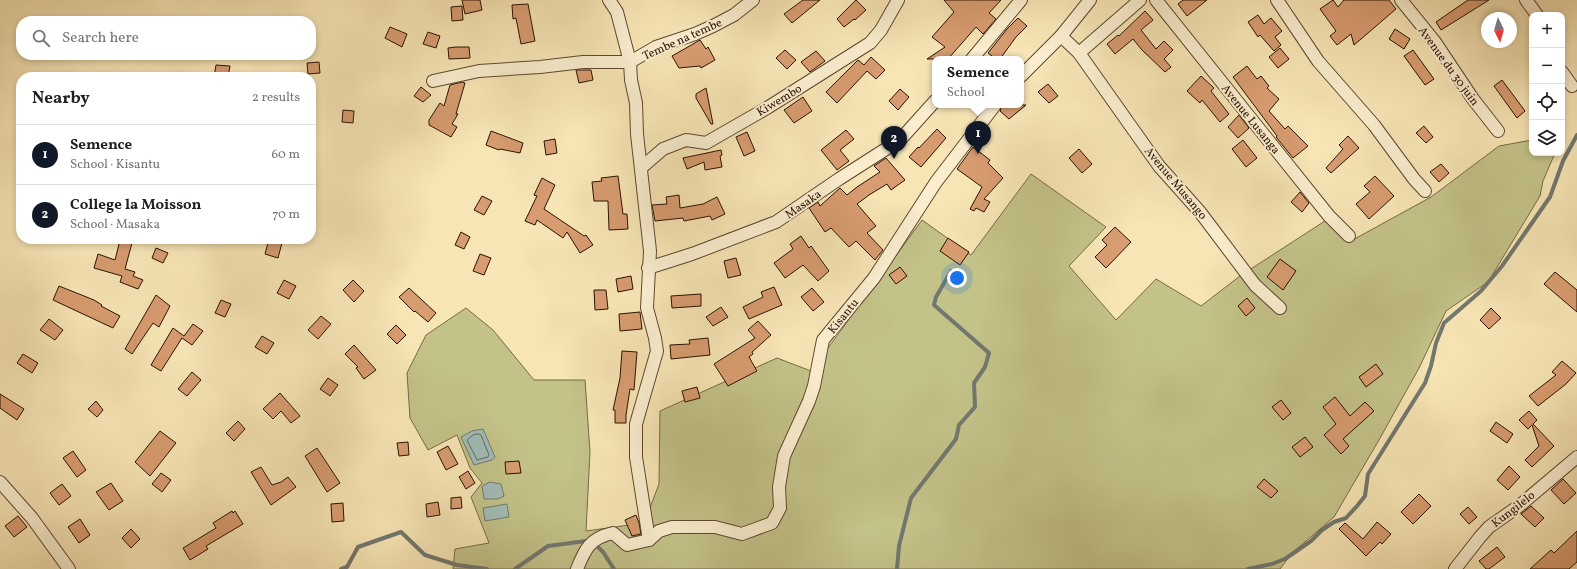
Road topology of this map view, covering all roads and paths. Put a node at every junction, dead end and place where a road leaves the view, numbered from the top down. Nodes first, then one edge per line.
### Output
1 (609, 0) edge
2 (753, 0) edge
3 (898, 0) edge
4 (1021, 0) edge
5 (1090, 0) edge
6 (1140, 0) edge
7 (1156, 0) edge
8 (1277, 0) edge
9 (1401, 0) edge
10 (1526, 0) edge
11 (1535, 12) edge
12 (1061, 36) junction
13 (1079, 53) junction
14 (974, 56) edge
15 (630, 62) junction
16 (1024, 73) edge
17 (1565, 76) edge
18 (433, 81) dead end
19 (1572, 86) dead end
20 (932, 104) edge
21 (993, 108) edge
22 (1498, 132) dead end
23 (641, 168) junction
24 (1425, 191) dead end
25 (1349, 236) dead end
26 (648, 268) junction
27 (1280, 308) dead end
28 (1577, 456) edge
29 (0, 482) edge
30 (649, 540) junction
31 (69, 569) edge
32 (577, 569) edge
33 (1455, 569) edge

1 - 15 street
2 - 15 street, Tembe na tembe
3 - 23 street, Kiwembo
4 - 14 street
5 - 12 street
6 - 13 street
7 - 25 street, Avenue Lusanga
8 - 24 street
9 - 22 street, Avenue du 30 juin
10 - 11 street
12 - 13 street, Avenue Musango
12 - 16 street
13 - 27 street, Avenue Musango
15 - 18 street
15 - 23 street
17 - 19 street
20 - 26 street, Masaka
21 - 30 street, Kisantu
23 - 26 street
26 - 30 street
28 - 33 street, Kungilelo
29 - 31 street
30 - 32 street

